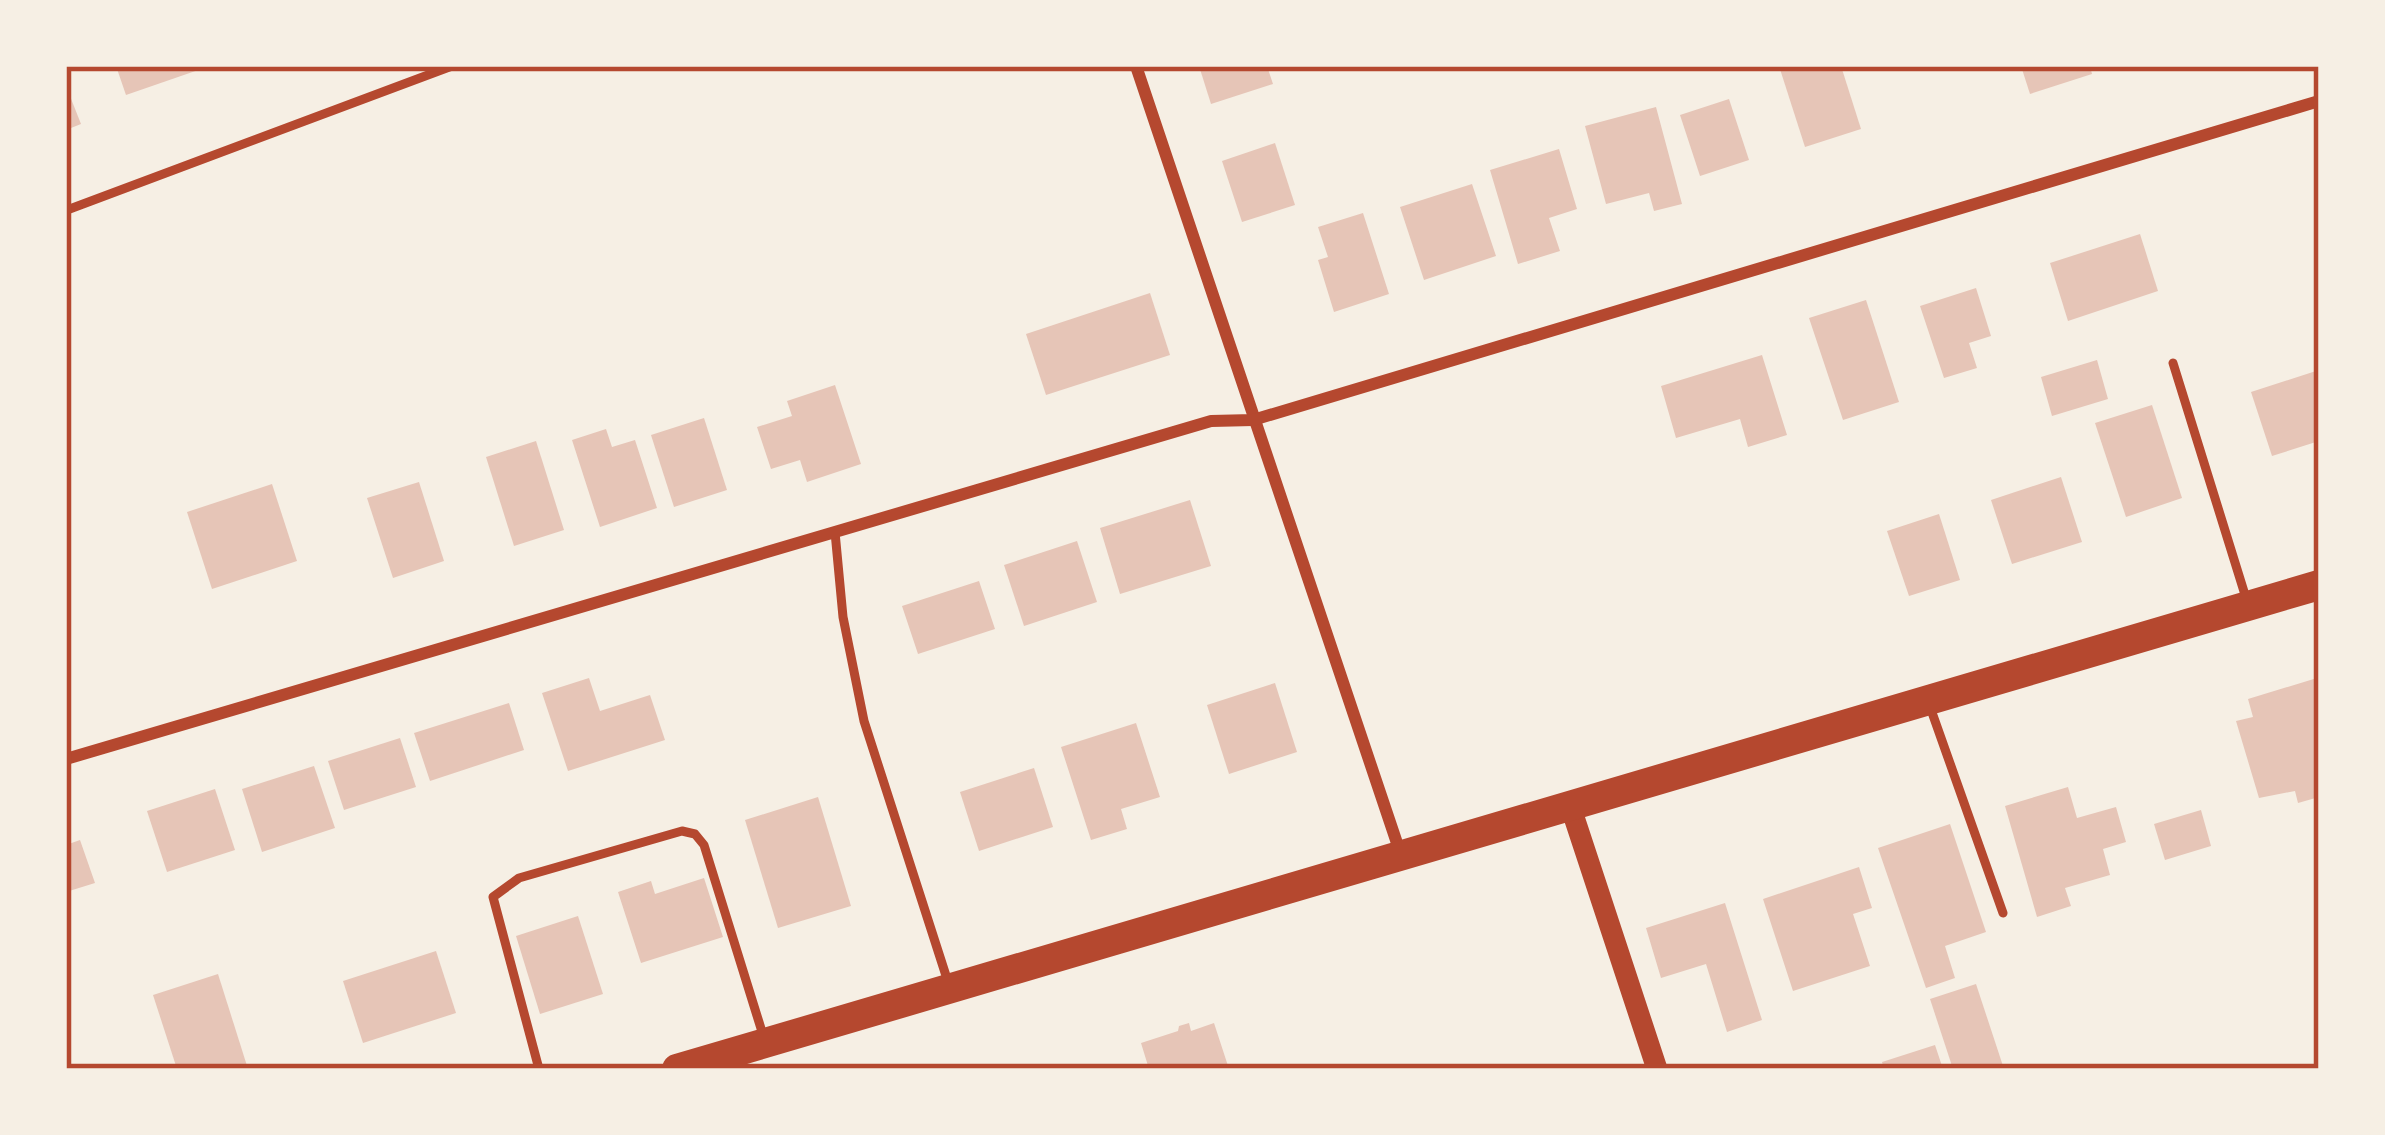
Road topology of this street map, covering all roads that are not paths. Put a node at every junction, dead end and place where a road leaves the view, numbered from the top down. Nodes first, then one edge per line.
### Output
1 (452, 66) edge
2 (1136, 66) edge
3 (2319, 101) edge
4 (67, 210) edge
5 (2173, 363) dead end
6 (1253, 420) junction
7 (835, 532) junction
8 (2319, 585) edge
9 (2248, 605) junction
10 (1927, 699) junction
11 (66, 759) edge
12 (1570, 805) junction
13 (1401, 855) junction
14 (2003, 913) dead end
15 (950, 988) junction
16 (766, 1043) junction
17 (539, 1069) edge
18 (677, 1069) edge
19 (1658, 1069) edge

1 - 4 lane
2 - 6 street
3 - 6 street
5 - 9 lane
6 - 7 street
6 - 13 street
7 - 11 street
7 - 15 lane
8 - 9 main road
9 - 10 main road
10 - 12 main road
10 - 14 lane
12 - 13 main road
12 - 19 street
13 - 15 main road
15 - 16 main road
16 - 17 lane
16 - 18 main road

